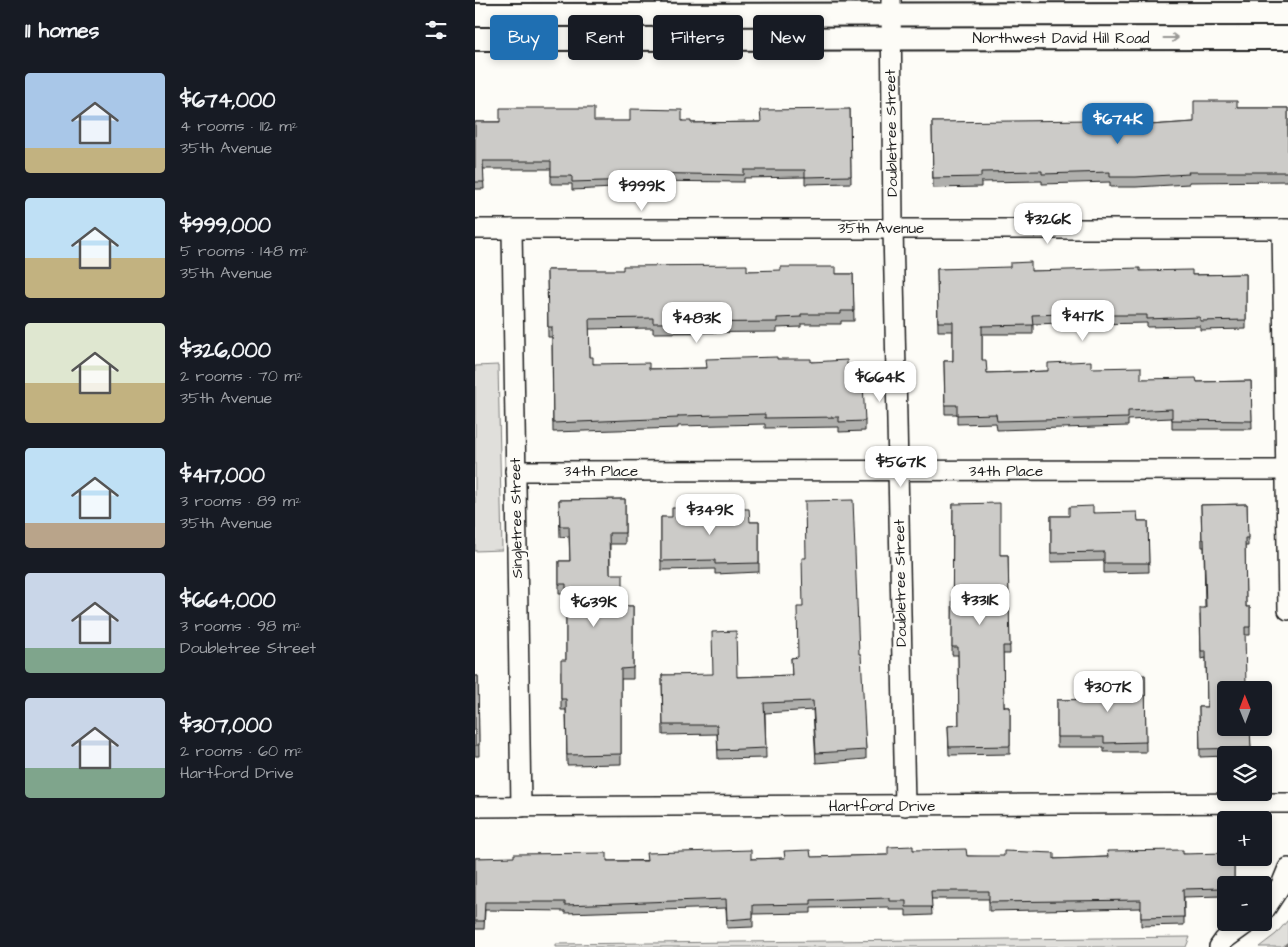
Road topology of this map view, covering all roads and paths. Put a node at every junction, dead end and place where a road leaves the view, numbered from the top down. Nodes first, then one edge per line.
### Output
1 (891, 7) edge
2 (1288, 14) edge
3 (475, 15) edge
4 (1288, 38) edge
5 (475, 39) edge
6 (891, 39) junction
7 (893, 228) junction
8 (475, 229) edge
9 (512, 229) junction
10 (1285, 229) edge
11 (1287, 470) edge
12 (515, 471) junction
13 (898, 471) junction
14 (1288, 610) edge
15 (1288, 803) edge
16 (905, 806) junction
17 (475, 807) edge
18 (521, 807) junction
19 (1288, 868) edge
20 (1272, 899) edge
21 (1236, 931) edge
22 (1219, 947) edge

1 - 2 street, Northwest David Hill Road
1 - 3 street, Northwest David Hill Road
1 - 6 street, Doubletree Street
6 -> 4 street, Northwest David Hill Road
5 - 6 street, Northwest David Hill Road
6 - 7 street, Doubletree Street
7 - 9 street, 35th Avenue
7 - 10 street, 35th Avenue
7 - 13 street, Doubletree Street
8 - 9 street, 35th Avenue
9 - 12 street, Singletree Street
10 - 11 street
11 - 13 street, 34th Place
11 - 14 street
12 - 13 street, 34th Place
12 - 18 street, Singletree Street
13 - 16 street, Doubletree Street
15 - 16 street, Hartford Drive
16 - 18 street, Hartford Drive
17 - 18 street, Hartford Drive
19 - 20 street
21 - 22 street

